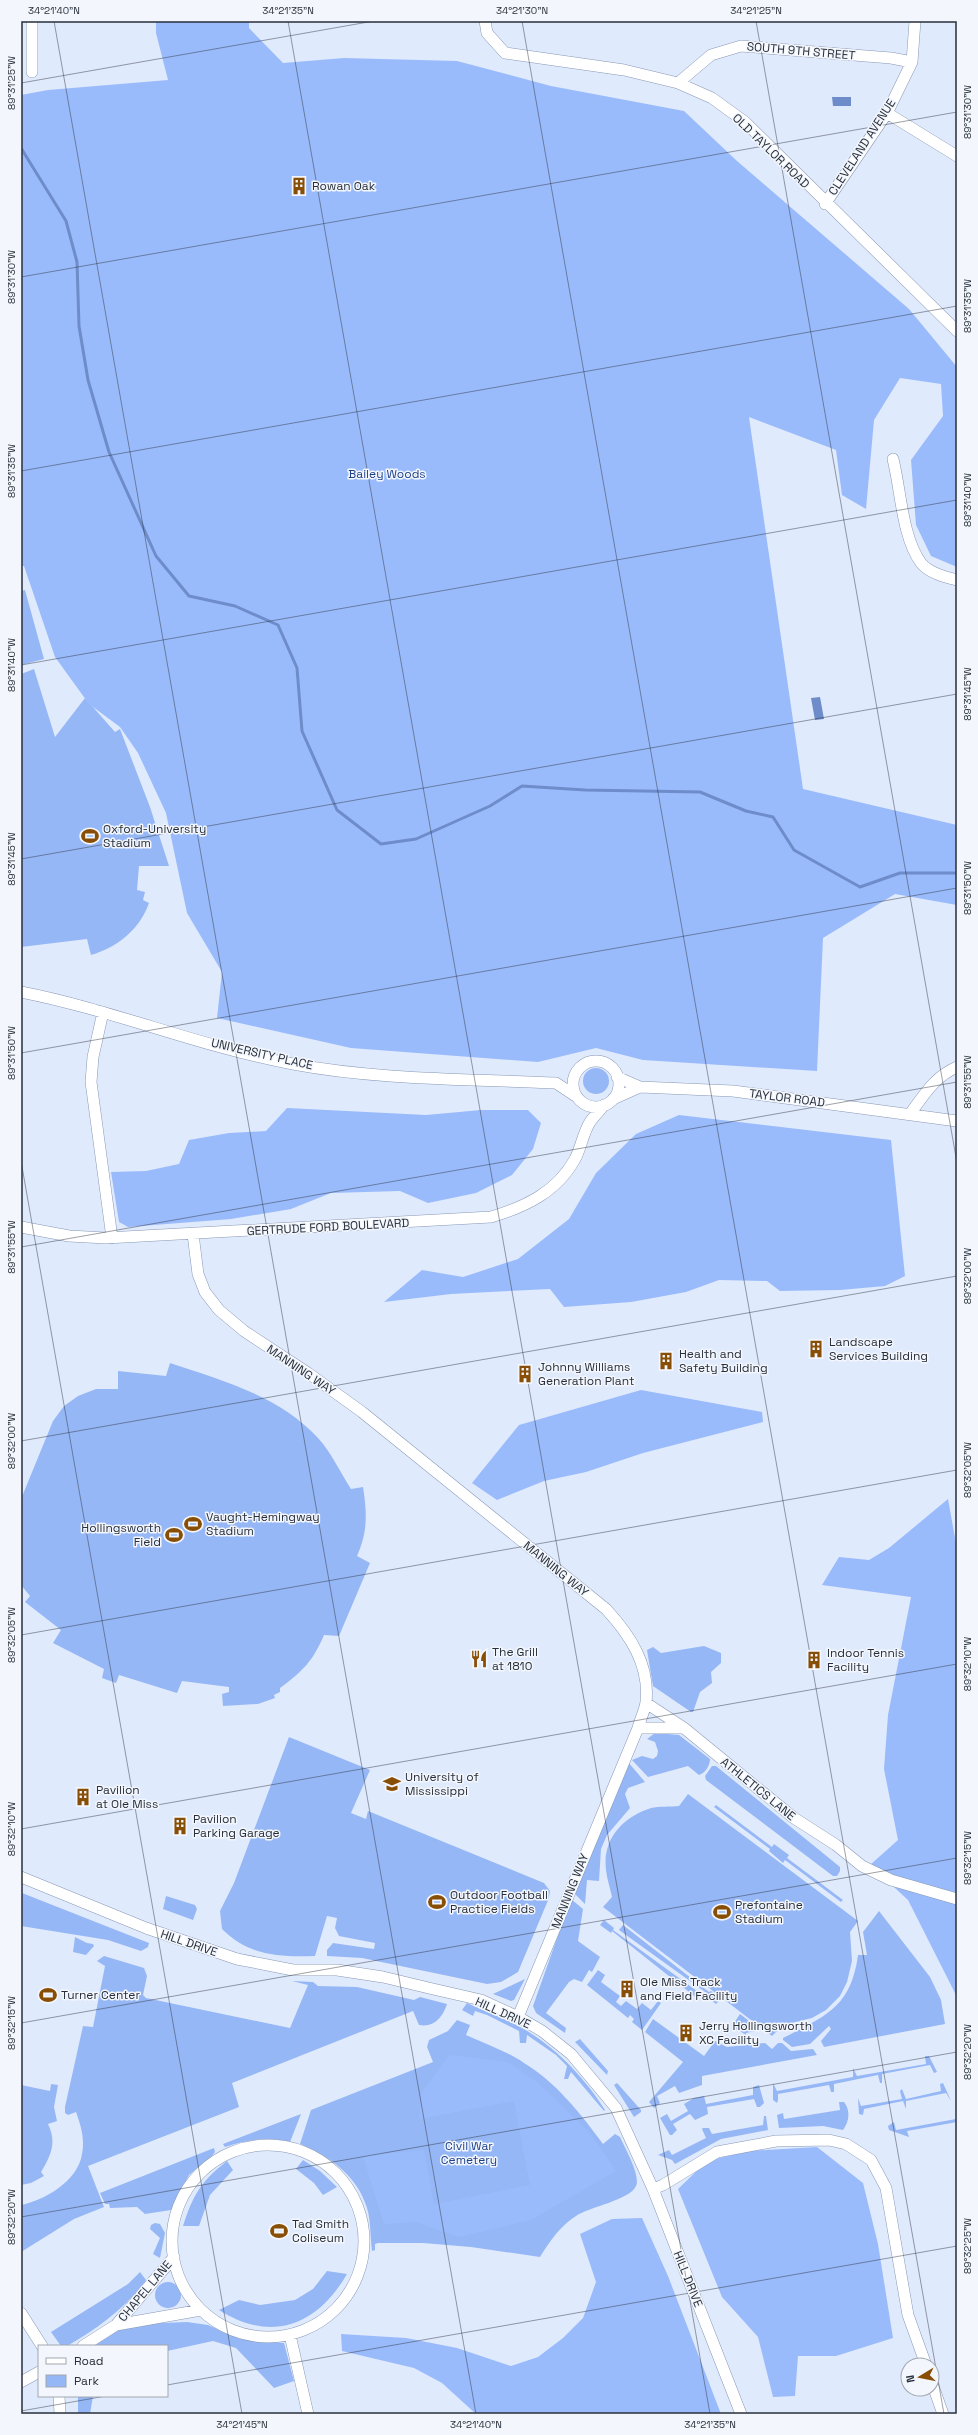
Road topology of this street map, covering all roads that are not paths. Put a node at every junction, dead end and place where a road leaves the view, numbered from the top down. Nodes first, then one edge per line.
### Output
1 (32, 21) edge
2 (485, 21) edge
3 (915, 21) edge
4 (912, 62) junction
5 (32, 72) dead end
6 (678, 83) junction
7 (887, 113) junction
8 (957, 156) edge
9 (825, 204) junction
10 (957, 331) edge
11 (893, 459) dead end
12 (957, 580) edge
13 (21, 992) edge
14 (104, 1012) junction
15 (957, 1067) edge
16 (578, 1070) junction
17 (617, 1077) junction
18 (556, 1084) junction
19 (640, 1087) junction
20 (577, 1097) junction
21 (613, 1099) junction
22 (586, 1104) junction
23 (604, 1105) junction
24 (910, 1114) junction
25 (957, 1121) edge
26 (590, 1122) junction
27 (21, 1227) edge
28 (193, 1234) junction
29 (112, 1238) junction
30 (646, 1703) junction
31 (638, 1728) junction
32 (684, 1728) junction
33 (21, 1877) edge
34 (957, 1899) edge
35 (518, 2017) junction
36 (653, 2189) junction
37 (174, 2257) junction
38 (201, 2310) junction
39 (21, 2313) edge
40 (116, 2325) junction
41 (290, 2335) junction
42 (41, 2345) edge
43 (85, 2345) edge
44 (923, 2357) edge
45 (38, 2373) edge
46 (21, 2382) edge
47 (59, 2397) edge
48 (937, 2397) edge
49 (60, 2414) edge
50 (308, 2414) edge
51 (741, 2414) edge
52 (943, 2414) edge

1 - 5 street
2 - 6 street, OLD TAYLOR ROAD
3 - 4 street, CLEVELAND AVENUE
4 - 6 street, SOUTH 9TH STREET
4 - 7 street, CLEVELAND AVENUE
6 - 9 street, OLD TAYLOR ROAD
7 - 8 street
7 - 9 street, CLEVELAND AVENUE
9 - 10 street, OLD TAYLOR ROAD
11 - 12 street
13 - 14 street, UNIVERSITY PLACE
14 - 18 street, UNIVERSITY PLACE
14 - 29 street
15 - 24 street
16 - 17 street
16 - 18 street
16 - 20 street
17 - 19 street, TAYLOR ROAD
17 - 21 street
18 - 20 street, UNIVERSITY PLACE
19 - 21 street
19 - 24 street, TAYLOR ROAD
20 - 22 street
21 - 23 street
22 - 23 street
22 - 26 street
23 - 26 street, GERTRUDE FORD BOULEVARD
24 - 25 street, TAYLOR ROAD
26 - 28 street, GERTRUDE FORD BOULEVARD
27 - 29 street, GERTRUDE FORD BOULEVARD
28 - 29 street, GERTRUDE FORD BOULEVARD
28 - 30 street, MANNING WAY
30 - 31 street, MANNING WAY
30 - 32 street, ATHLETICS LANE
31 - 32 street
31 - 35 street, MANNING WAY
32 - 34 street, ATHLETICS LANE
33 - 35 street, HILL DRIVE
35 - 36 street, HILL DRIVE
36 - 44 street
36 - 51 street, HILL DRIVE
37 - 38 street
37 - 40 street, CHAPEL LANE
37 - 41 street
38 - 40 street, CHAPEL LANE
38 - 41 street
39 - 42 street
40 - 43 street, CHAPEL LANE
41 - 50 street
45 - 46 street
47 - 49 street
48 - 52 street

